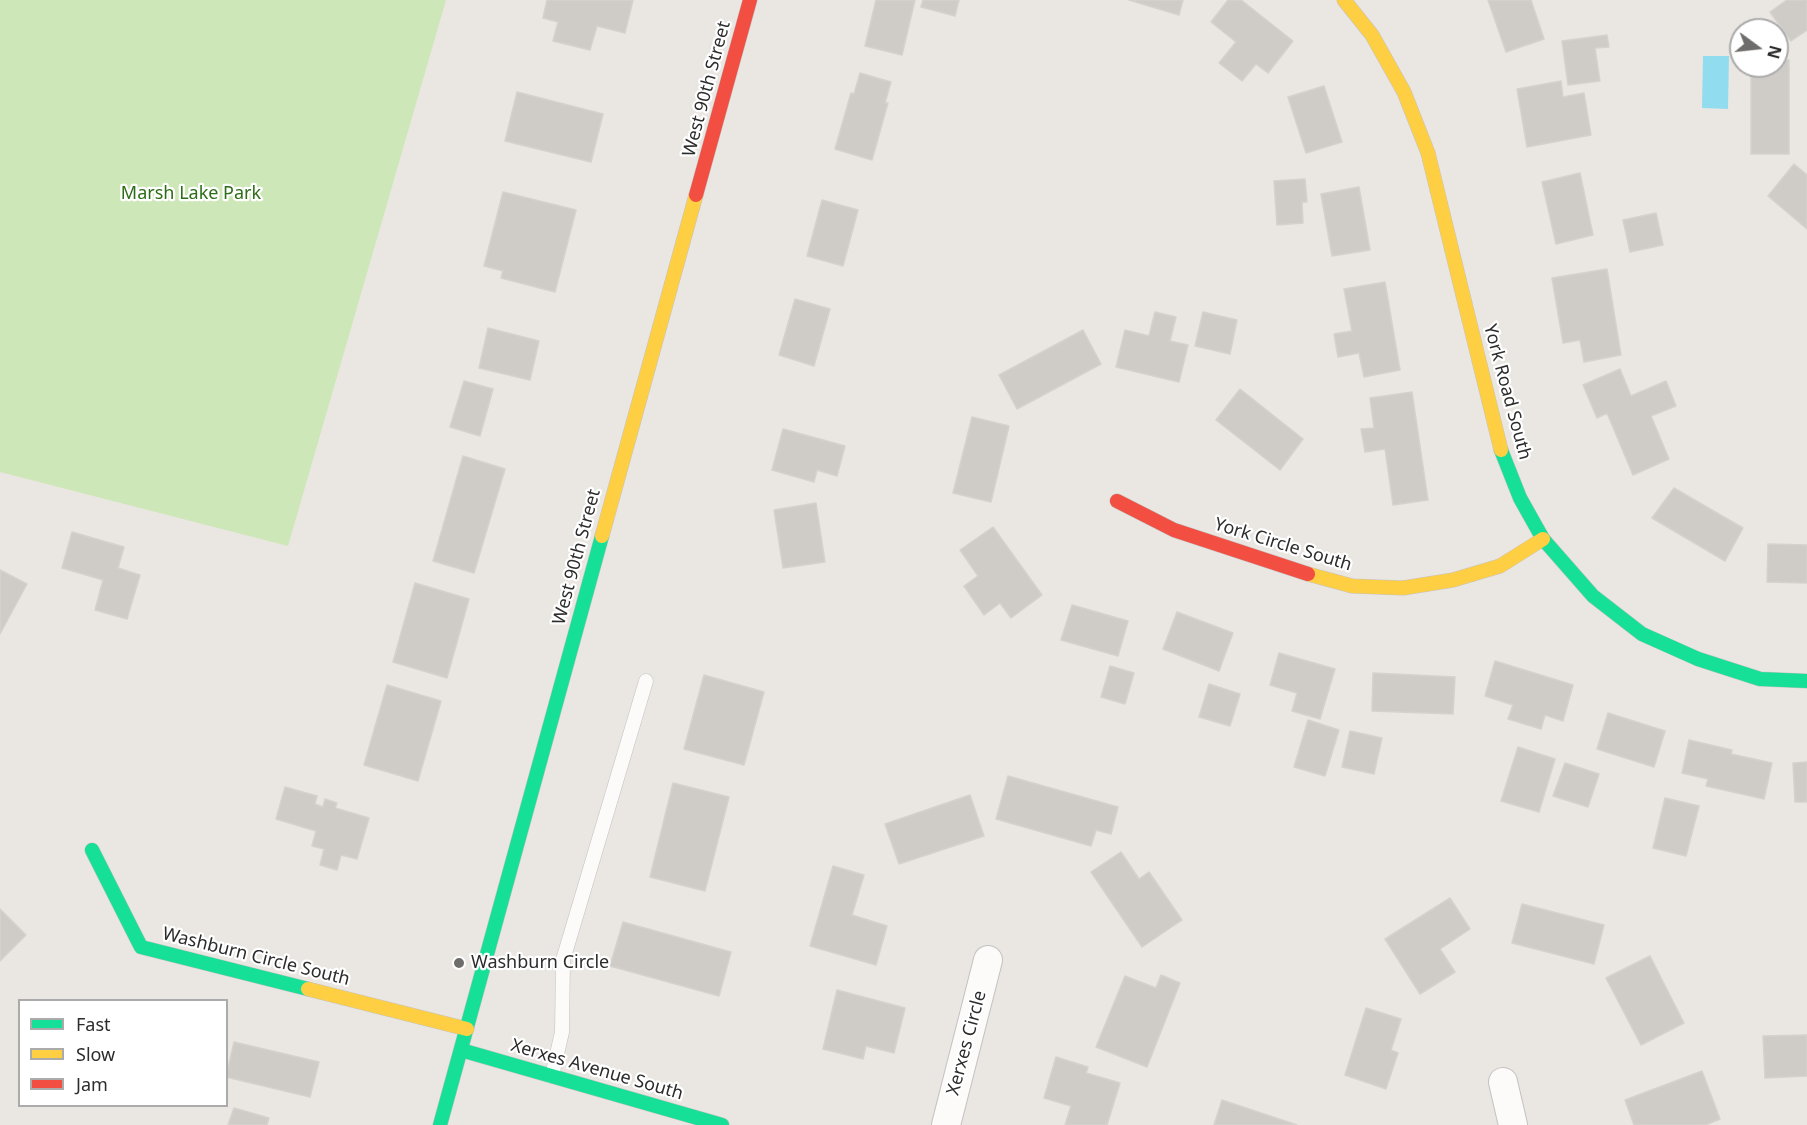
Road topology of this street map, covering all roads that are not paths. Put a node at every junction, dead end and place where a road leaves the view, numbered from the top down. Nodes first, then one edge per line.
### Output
1 (750, 0) edge
2 (1344, 0) edge
3 (1117, 501) dead end
4 (1543, 539) junction
5 (646, 681) dead end
6 (1807, 681) edge
7 (92, 850) dead end
8 (988, 960) dead end
9 (466, 1029) junction
10 (461, 1050) junction
11 (552, 1076) junction
12 (1503, 1082) dead end
13 (440, 1125) edge
14 (722, 1125) edge
15 (946, 1125) edge
16 (1513, 1125) edge

1 - 9 street, West 90th Street
2 - 4 street, York Road South
3 - 4 street, York Circle South
4 - 6 street, York Road South
5 - 11 lane
7 - 9 street, Washburn Circle South
8 - 15 street, Xerxes Circle
9 - 10 street, West 90th Street
10 - 11 street, Xerxes Avenue South
10 - 13 street, West 90th Street
11 - 14 street, Xerxes Avenue South
12 - 16 street

